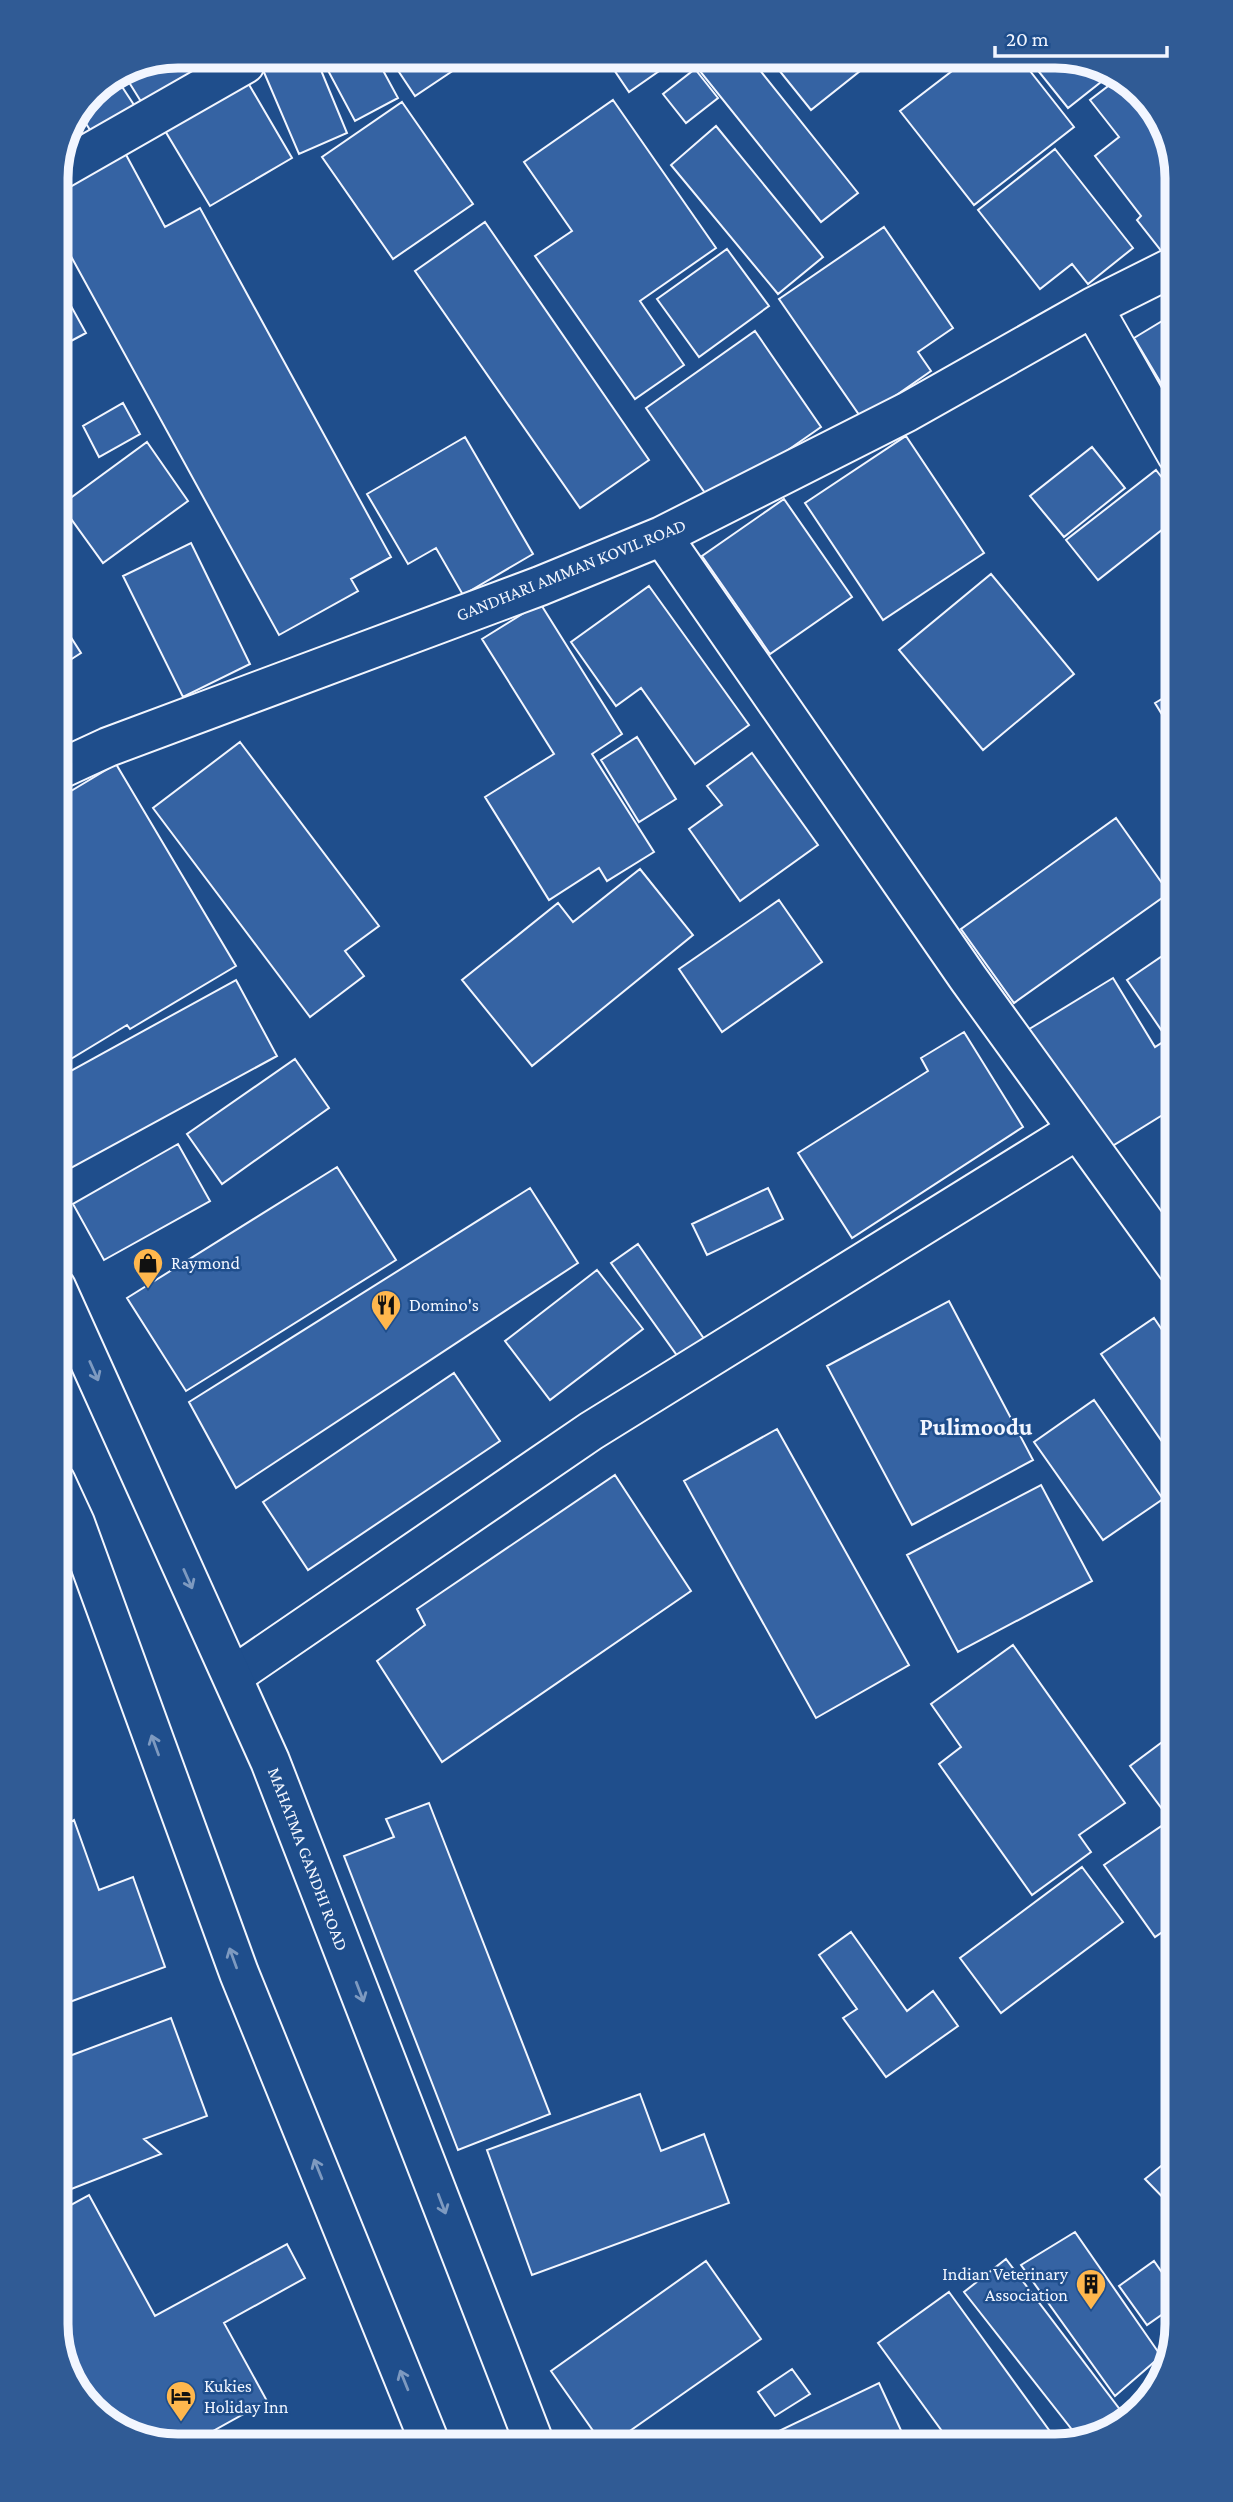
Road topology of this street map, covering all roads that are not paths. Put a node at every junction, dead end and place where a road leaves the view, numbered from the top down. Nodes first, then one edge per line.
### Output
1 (238, 68) edge
2 (69, 164) edge
3 (1165, 271) edge
4 (1093, 307) junction
5 (1165, 434) edge
6 (662, 537) junction
7 (68, 765) edge
8 (1077, 1130) junction
9 (1165, 1251) edge
10 (68, 1313) edge
11 (68, 1508) edge
12 (233, 1676) junction
13 (426, 2434) edge
14 (531, 2434) edge

1 - 2 street
3 - 4 street, GANDHARI AMMAN KOVIL ROAD
4 - 5 street
4 - 6 street, GANDHARI AMMAN KOVIL ROAD
6 - 7 street, GANDHARI AMMAN KOVIL ROAD
6 - 8 street
8 - 9 street
8 - 12 street
10 -> 12 street, MAHATMA GANDHI ROAD
13 -> 11 street
12 -> 14 street, MAHATMA GANDHI ROAD

